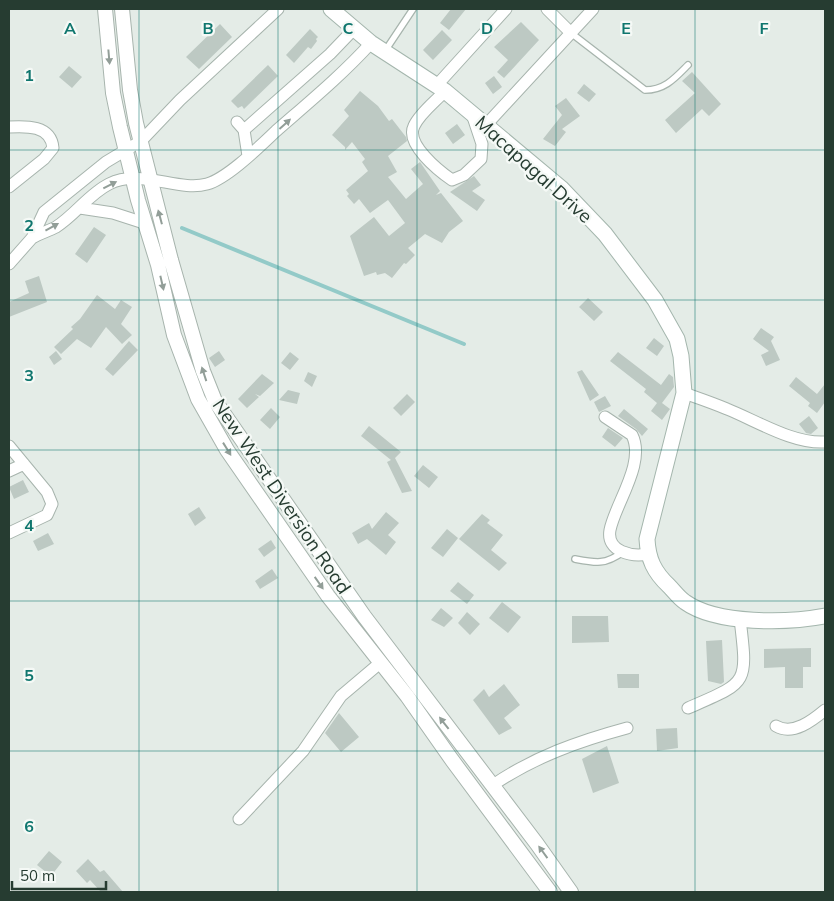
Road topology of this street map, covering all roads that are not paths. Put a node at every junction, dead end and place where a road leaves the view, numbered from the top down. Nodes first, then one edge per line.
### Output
1 (105, 9) edge
2 (122, 9) edge
3 (278, 9) edge
4 (331, 9) edge
5 (413, 9) edge
6 (506, 9) edge
7 (547, 9) edge
8 (592, 9) edge
9 (354, 29) junction
10 (571, 33) junction
11 (370, 43) junction
12 (385, 51) junction
13 (330, 54) junction
14 (688, 65) dead end
15 (345, 70) junction
16 (441, 88) junction
17 (472, 113) junction
18 (486, 125) junction
19 (9, 127) edge
20 (140, 141) junction
21 (125, 149) junction
22 (248, 156) junction
23 (150, 178) junction
24 (132, 179) junction
25 (78, 184) junction
26 (9, 188) edge
27 (90, 198) junction
28 (80, 208) junction
29 (144, 222) junction
30 (32, 238) junction
31 (9, 264) edge
32 (684, 393) junction
33 (605, 417) dead end
34 (825, 442) edge
35 (9, 446) edge
36 (24, 464) junction
37 (9, 471) edge
38 (9, 533) edge
39 (622, 552) junction
40 (648, 554) junction
41 (575, 559) dead end
42 (825, 616) edge
43 (740, 619) junction
44 (380, 663) junction
45 (688, 708) dead end
46 (825, 710) edge
47 (776, 726) dead end
48 (627, 728) dead end
49 (493, 785) junction
50 (239, 819) dead end
51 (550, 892) edge
52 (571, 892) edge

1 -> 21 street, New West Diversion Road
2 - 20 street, New West Diversion Road
3 - 20 street
4 - 9 main road, Macapagal Drive
5 - 12 lane
6 - 16 street
7 - 10 street
8 - 10 street
9 - 11 main road, Macapagal Drive
9 - 13 street
10 - 14 lane
10 - 18 street
11 - 12 main road, Macapagal Drive
11 - 15 street
12 - 16 main road, Macapagal Drive
13 - 15 street
13 - 22 street
22 -> 15 street
16 - 17 main road, Macapagal Drive
16 - 17 street
17 - 18 main road, Macapagal Drive
18 - 32 main road, Macapagal Drive
19 - 26 street
20 - 21 street
20 - 23 street, New West Diversion Road
21 - 24 street, New West Diversion Road
21 - 25 street
22 - 23 street
23 - 24 street
49 -> 23 street, New West Diversion Road
27 -> 24 street
24 - 29 street, New West Diversion Road
25 - 27 street
25 - 30 street
27 - 28 street
28 - 29 street
30 -> 28 street
29 -> 44 street, New West Diversion Road
30 - 31 street
32 - 34 street
32 - 40 main road, Macapagal Drive
33 - 39 street
35 - 36 street
36 - 37 street
36 - 38 street
39 - 40 street
39 - 41 lane
40 - 43 main road, Macapagal Drive
42 - 43 main road, Macapagal Drive
43 - 45 street
44 - 50 street
44 - 51 street, New West Diversion Road
46 - 47 street
48 - 49 street
52 -> 49 street, New West Diversion Road

